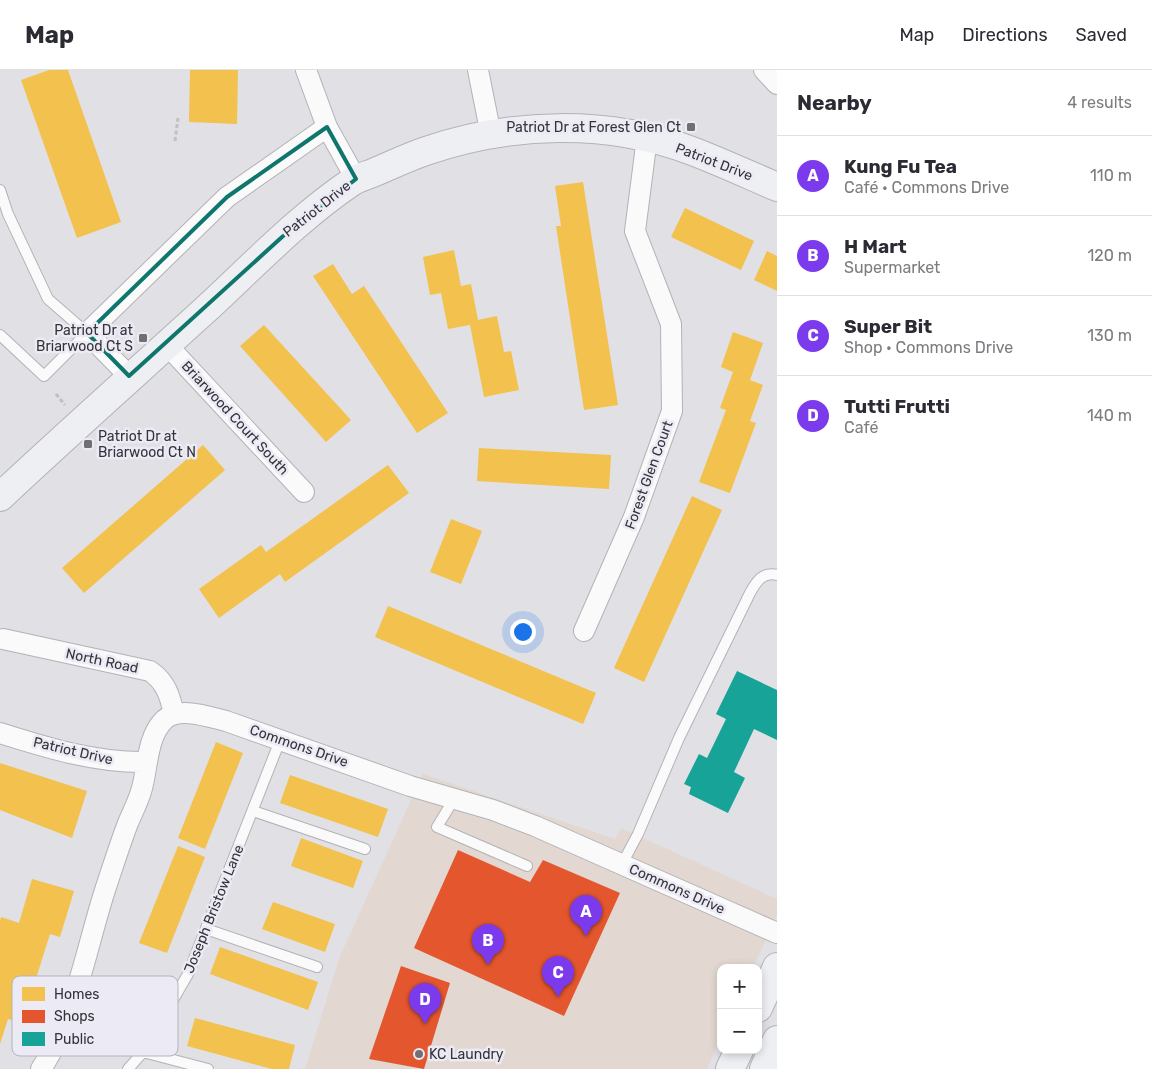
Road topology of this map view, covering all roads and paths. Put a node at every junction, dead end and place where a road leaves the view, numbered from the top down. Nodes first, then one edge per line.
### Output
1 (306, 70) edge
2 (478, 70) edge
3 (764, 70) edge
4 (777, 84) edge
5 (178, 118) dead end
6 (327, 127) junction
7 (491, 135) junction
8 (647, 138) junction
9 (175, 141) dead end
10 (356, 179) junction
11 (777, 187) edge
12 (0, 190) edge
13 (87, 333) junction
14 (0, 335) edge
15 (166, 344) junction
16 (129, 376) junction
17 (56, 394) dead end
18 (65, 405) dead end
19 (304, 492) dead end
20 (0, 497) edge
21 (777, 575) edge
22 (584, 631) dead end
23 (3, 639) dead end
24 (174, 714) junction
25 (0, 733) edge
26 (280, 738) junction
27 (146, 762) junction
28 (454, 799) junction
29 (253, 812) junction
30 (365, 849) dead end
31 (622, 864) junction
32 (527, 866) dead end
33 (206, 928) junction
34 (777, 933) edge
35 (318, 967) dead end
36 (777, 968) edge
37 (79, 976) edge
38 (178, 991) edge
39 (762, 1000) edge
40 (777, 1040) edge
41 (737, 1054) edge
42 (48, 1056) edge
43 (139, 1056) edge
44 (158, 1056) edge
45 (40, 1069) edge
46 (128, 1069) edge
47 (208, 1069) edge
48 (730, 1069) edge
49 (764, 1069) edge

1 - 6 street
2 - 7 street
3 - 4 street
5 - 9 path
6 - 10 street
6 - 13 street
7 - 8 street, Patriot Drive
7 - 10 street, Patriot Drive
8 - 11 street, Patriot Drive
8 - 22 street, Forest Glen Court
10 - 15 street, Patriot Drive
12 - 13 lane
13 - 14 lane
13 - 16 street
15 - 16 street, Patriot Drive
15 - 19 street, Briarwood Court South
16 - 20 street, Patriot Drive
17 - 18 path
21 - 31 lane
23 - 24 street, North Road
24 - 26 street, Commons Drive
24 - 27 street
25 - 27 street, Patriot Drive
26 - 28 street, Commons Drive
26 - 29 lane, Joseph Bristow Lane
27 - 37 street
28 - 31 street, Commons Drive
28 - 32 lane
29 - 30 lane
29 - 33 lane, Joseph Bristow Lane
31 - 34 street, Commons Drive
33 - 35 lane
33 - 38 lane, Joseph Bristow Lane
36 - 39 street
40 - 49 street
41 - 48 street
42 - 45 street
43 - 46 lane, Joseph Bristow Lane
44 - 47 lane

